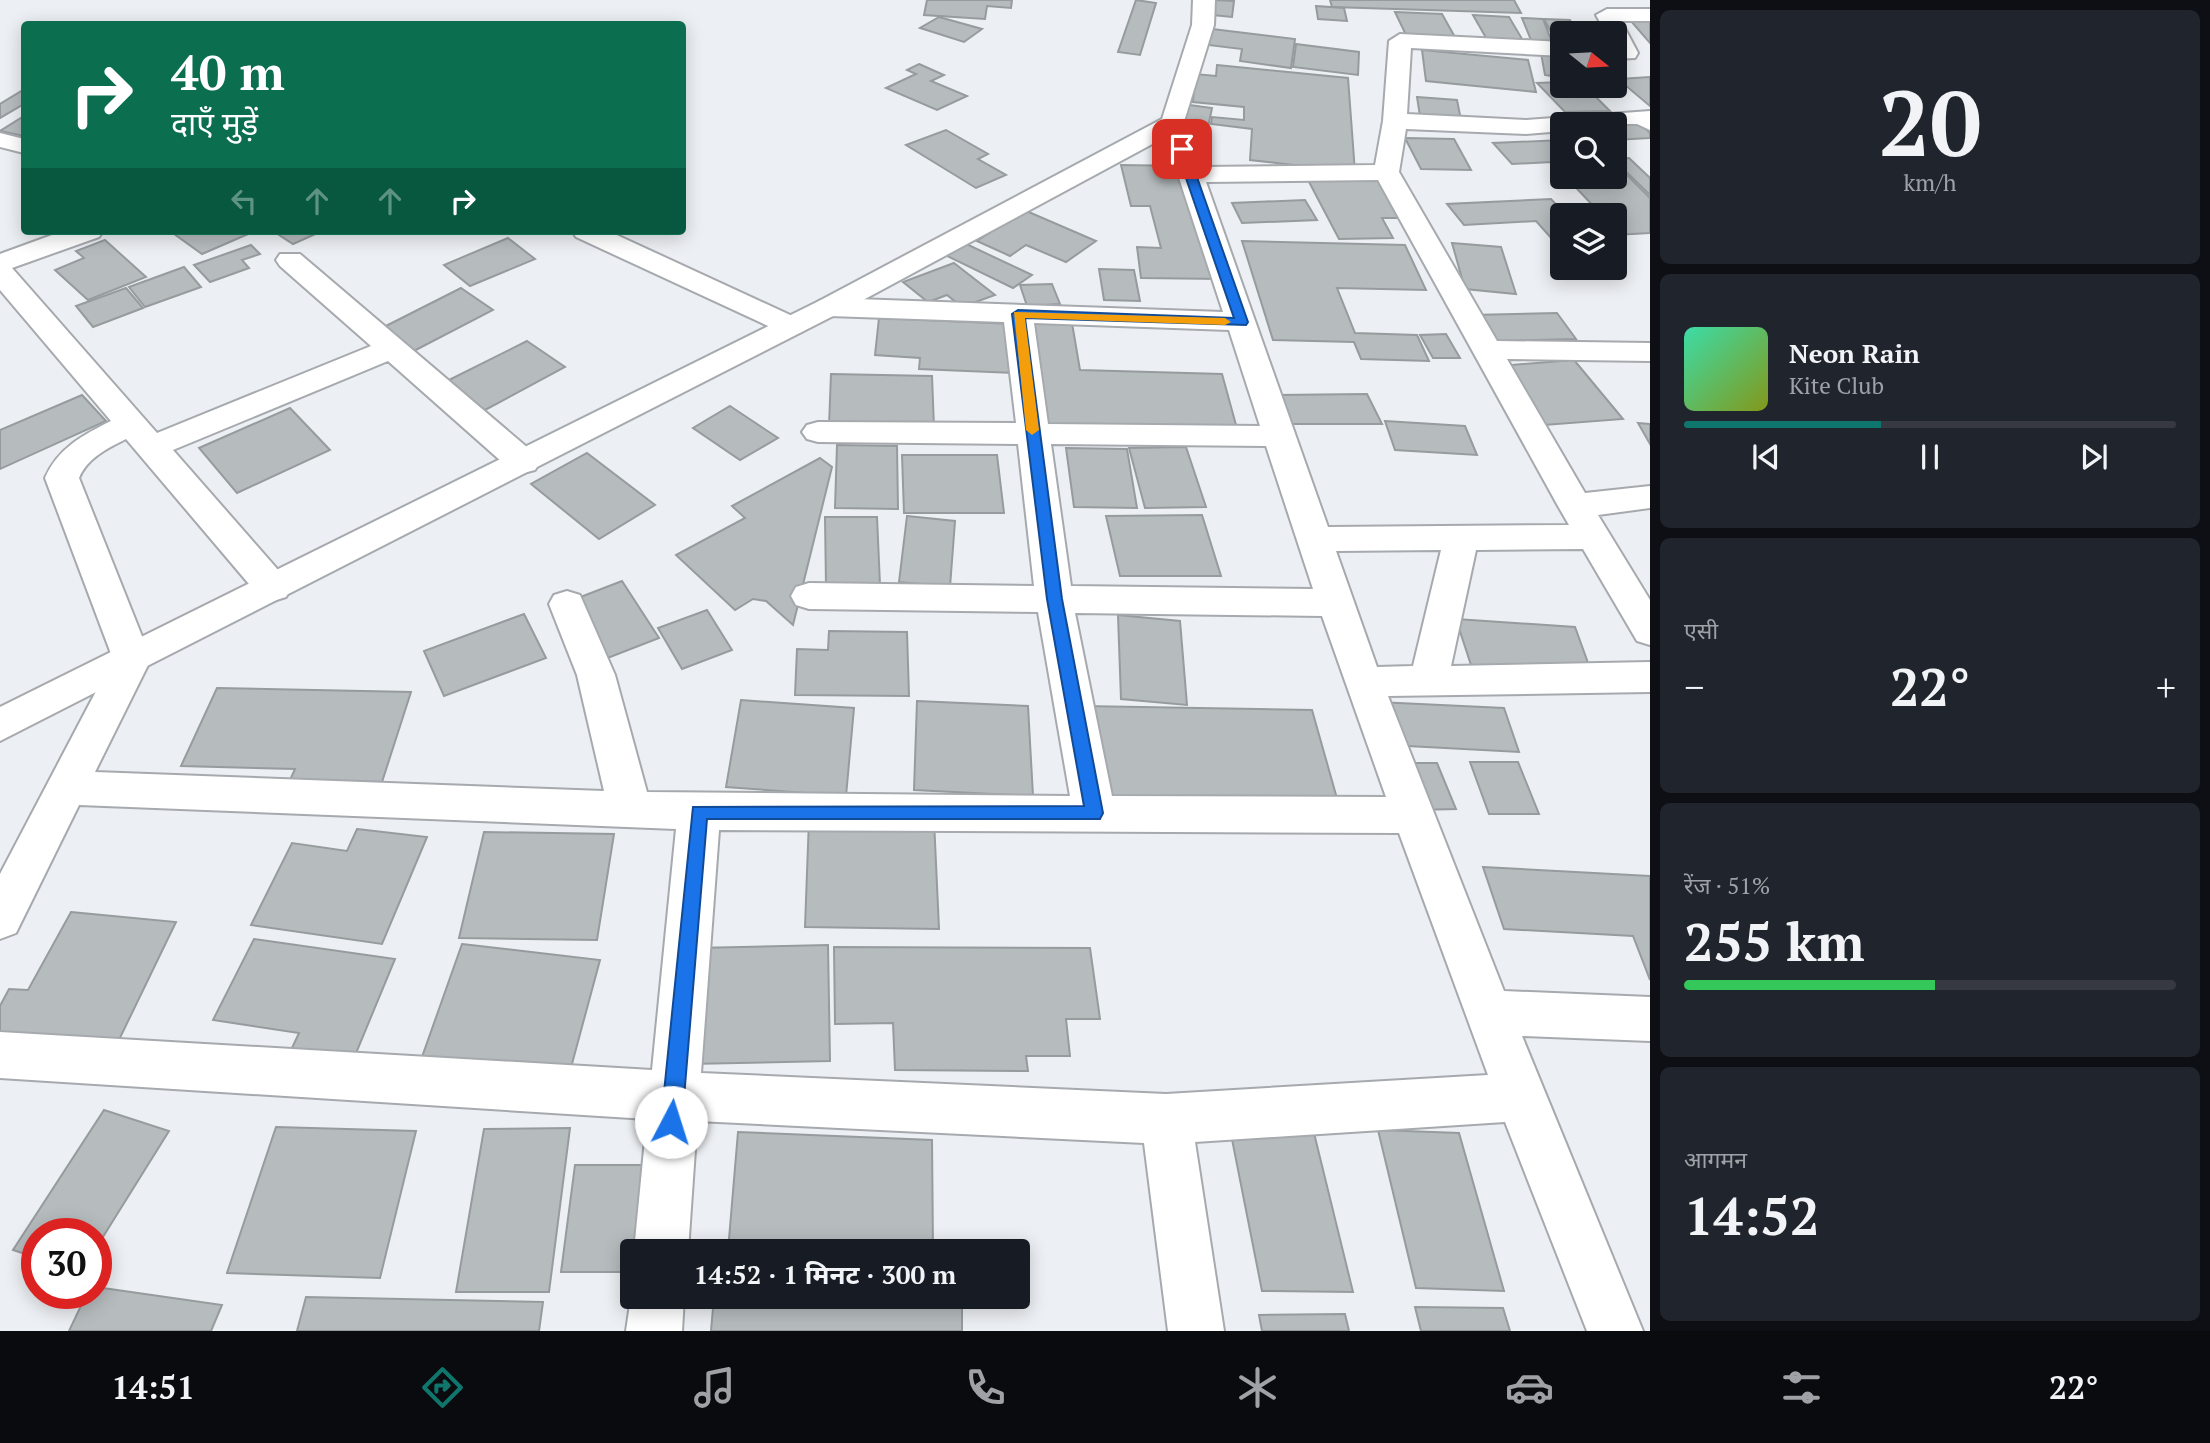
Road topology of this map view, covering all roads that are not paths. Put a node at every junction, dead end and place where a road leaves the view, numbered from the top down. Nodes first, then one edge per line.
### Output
1 (1204, 0) edge
2 (1650, 15) edge
3 (1611, 21) edge
4 (1550, 48) edge
5 (1395, 121) junction
6 (1650, 122) edge
7 (1173, 123) junction
8 (0, 140) edge
9 (21, 145) edge
10 (1386, 172) junction
11 (1191, 175) junction
12 (78, 235) edge
13 (595, 235) edge
14 (290, 260) dead end
15 (0, 263) edge
16 (0, 272) edge
17 (829, 307) junction
18 (1018, 314) junction
19 (1242, 322) junction
20 (791, 326) junction
21 (392, 348) junction
22 (1488, 350) junction
23 (1650, 352) edge
24 (818, 432) dead end
25 (1032, 432) junction
26 (141, 435) junction
27 (1279, 436) junction
28 (523, 462) junction
29 (1650, 497) edge
30 (1574, 506) junction
31 (1594, 537) junction
32 (1312, 538) junction
33 (1461, 538) junction
34 (273, 588) junction
35 (809, 596) dead end
36 (1054, 599) junction
37 (1336, 603) junction
38 (567, 604) dead end
39 (1650, 631) edge
40 (132, 659) junction
41 (1650, 677) edge
42 (1429, 680) junction
43 (1363, 681) junction
44 (0, 726) edge
45 (68, 788) junction
46 (630, 810) junction
47 (699, 812) junction
48 (1094, 813) junction
49 (1414, 815) junction
50 (0, 919) edge
51 (1490, 1013) junction
52 (1650, 1019) edge
53 (0, 1055) edge
54 (673, 1096) junction
55 (1521, 1097) junction
56 (1166, 1119) junction
57 (662, 1239) edge
58 (656, 1309) edge
59 (654, 1331) edge
60 (1196, 1331) edge
61 (1615, 1331) edge

1 - 7 street
2 - 3 street
4 - 5 street
5 - 6 street
5 - 10 street
7 - 11 street
7 - 17 street
8 - 9 street
10 - 11 street
10 - 22 street
11 - 19 street
12 - 15 street
13 - 20 street
14 - 21 street
16 - 26 street
17 - 18 street
17 - 20 street
18 - 19 street
18 - 25 street
19 - 27 street
20 - 28 street
21 - 26 street
21 - 28 street
22 - 23 street
22 - 30 street
24 - 25 street
25 - 27 street
25 - 36 street
26 - 34 street
26 - 40 street
27 - 32 street
28 - 34 street
29 - 30 street
30 - 31 street
31 - 33 street
31 - 39 street
32 - 33 street
32 - 37 street
33 - 42 street
34 - 40 street
35 - 36 street
36 - 37 street
36 - 48 street
37 - 43 street
38 - 46 street
40 - 44 street
40 - 45 street
41 - 42 street
42 - 43 street
43 - 49 street
45 - 46 street
45 - 50 street
46 - 47 street
47 - 48 street
47 - 54 street
48 - 49 street
49 - 51 street
51 - 52 street
51 - 55 street
53 - 54 street
54 - 56 street
54 - 57 street
55 - 56 street
55 - 61 street
56 - 60 street
58 - 59 street

